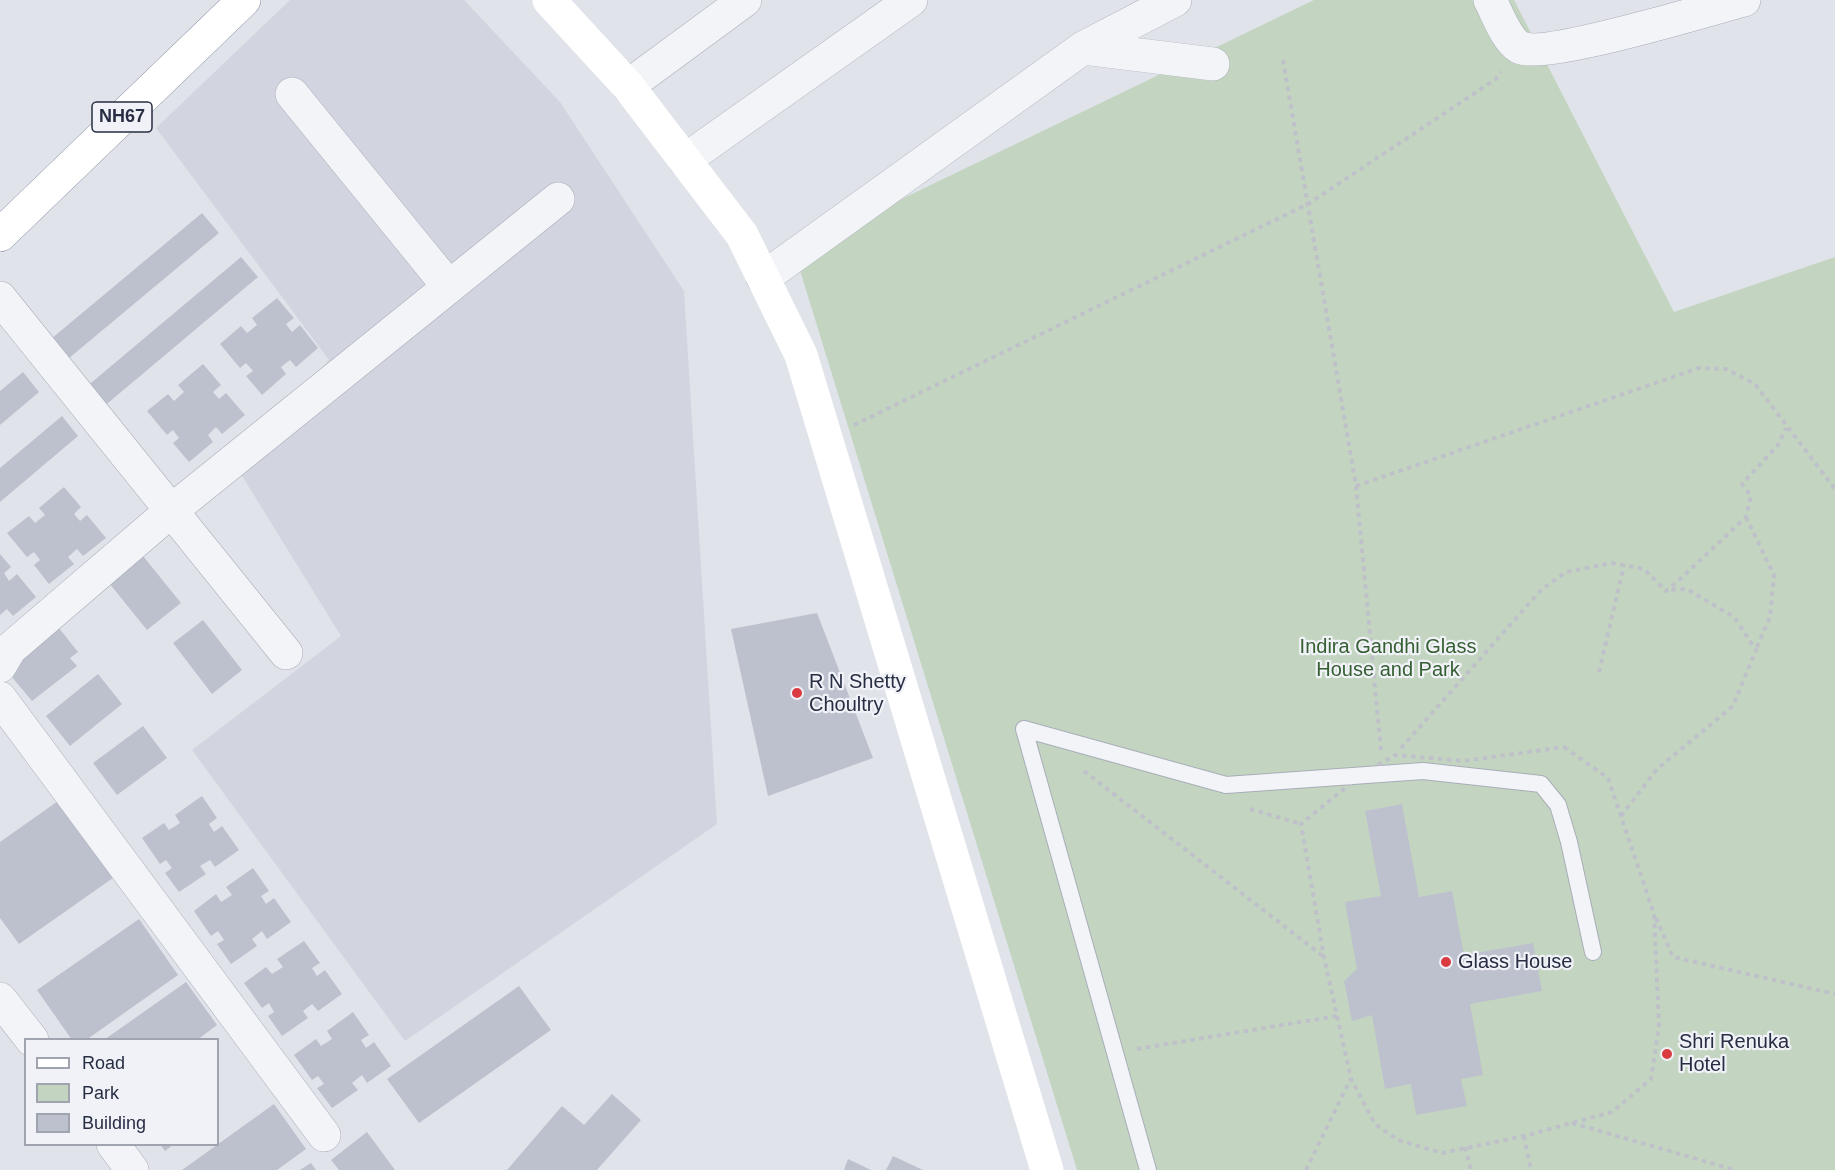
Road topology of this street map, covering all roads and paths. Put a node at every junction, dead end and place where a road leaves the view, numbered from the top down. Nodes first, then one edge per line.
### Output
1 (244, 0) edge
2 (549, 0) edge
3 (745, 0) edge
4 (911, 0) edge
5 (1175, 0) edge
6 (1490, 0) edge
7 (1744, 0) edge
8 (1519, 46) junction
9 (1083, 48) junction
10 (1283, 60) dead end
11 (1213, 64) dead end
12 (628, 86) junction
13 (292, 94) dead end
14 (685, 160) junction
15 (558, 199) dead end
16 (1308, 204) junction
17 (0, 235) edge
18 (763, 278) junction
19 (450, 287) junction
20 (0, 298) edge
21 (1786, 428) junction
22 (826, 439) junction
23 (1356, 486) junction
24 (1835, 489) edge
25 (171, 512) junction
26 (1746, 516) junction
27 (1624, 565) junction
28 (1666, 591) junction
29 (1756, 650) junction
30 (286, 653) dead end
31 (0, 666) edge
32 (1599, 672) dead end
33 (0, 698) edge
34 (1395, 755) junction
35 (1382, 757) dead end
36 (1076, 765) dead end
37 (1361, 775) junction
38 (1245, 808) dead end
39 (1621, 817) junction
40 (1301, 824) junction
41 (1654, 914) junction
42 (1593, 952) dead end
43 (1324, 957) junction
44 (1835, 994) edge
45 (0, 999) edge
46 (1337, 1016) junction
47 (30, 1038) edge
48 (1130, 1050) dead end
49 (1351, 1079) junction
50 (1571, 1122) junction
51 (324, 1135) dead end
52 (1524, 1136) junction
53 (114, 1146) edge
54 (1465, 1147) junction
55 (132, 1170) edge
56 (1047, 1170) edge
57 (1148, 1170) edge
58 (1306, 1170) edge
59 (1471, 1170) edge
60 (1531, 1170) edge
61 (1735, 1170) edge

1 - 17 main road, NH67
2 - 12 main road
3 - 12 street
4 - 14 street
5 - 9 street
6 - 8 street
7 - 8 street
8 - 16 path
9 - 11 street
9 - 18 street
10 - 16 path
12 - 14 main road
13 - 19 street
14 - 18 main road
15 - 19 street
16 - 22 path
16 - 23 path
18 - 22 main road
19 - 25 street
20 - 25 street
21 - 23 path
21 - 24 path
21 - 26 path
22 - 56 main road
23 - 35 path
25 - 30 street
25 - 31 street
26 - 28 path
26 - 29 path
27 - 28 path
27 - 32 path
27 - 34 path
28 - 29 path
29 - 39 path
33 - 51 street
34 - 37 path
34 - 39 path
36 - 43 path
37 - 40 path
37 - 42 lane
37 - 57 lane
38 - 40 path
39 - 41 path
40 - 43 path
41 - 44 path
41 - 50 path
43 - 46 path
45 - 47 street
46 - 48 path
46 - 49 path
49 - 54 path
49 - 58 path
50 - 52 path
50 - 61 path
52 - 54 path
52 - 60 path
53 - 55 street
54 - 59 path

